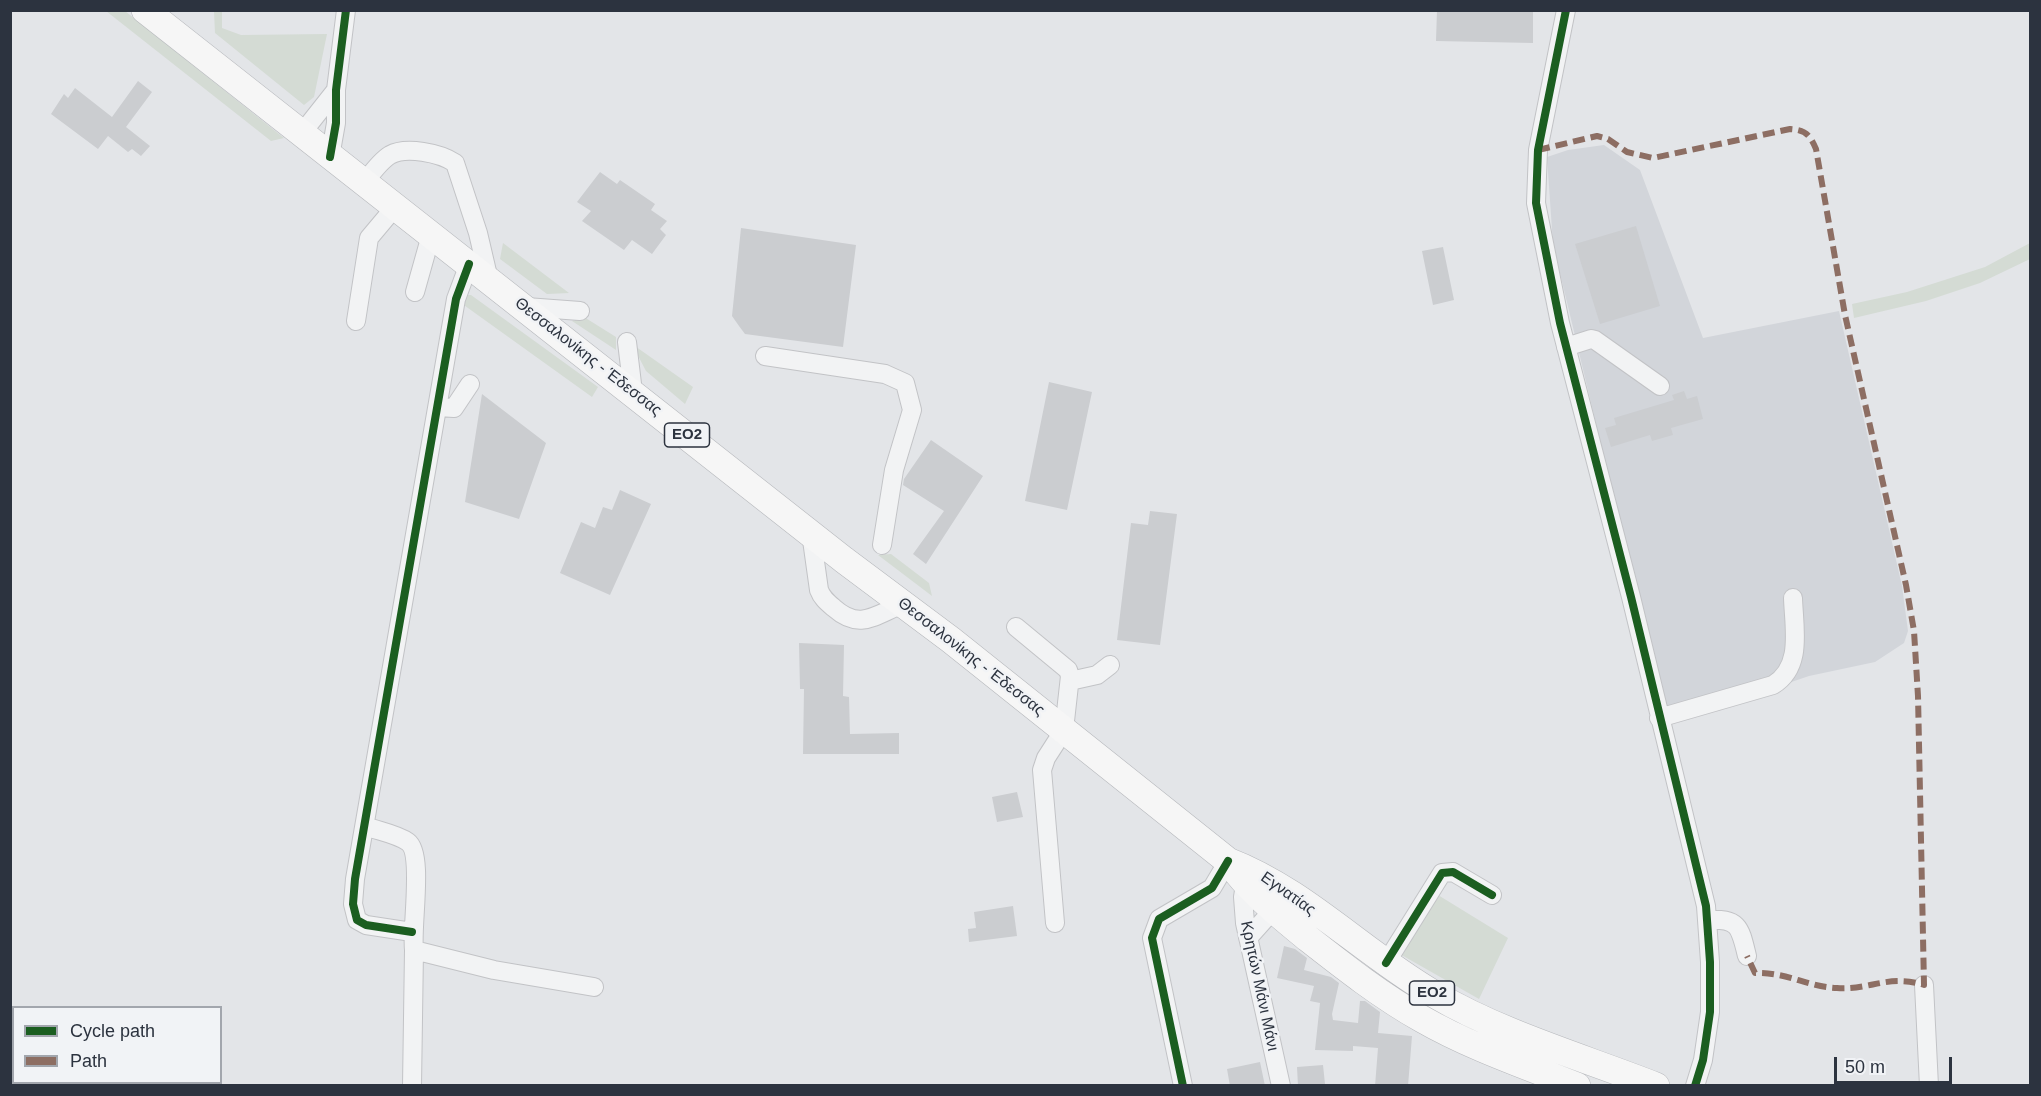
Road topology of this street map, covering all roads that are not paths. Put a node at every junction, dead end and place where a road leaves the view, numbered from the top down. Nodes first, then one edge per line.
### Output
1 (145, 10) edge
2 (346, 10) edge
3 (1566, 10) edge
4 (336, 90) junction
5 (302, 134) junction
6 (330, 157) junction
7 (364, 183) junction
8 (395, 207) junction
9 (431, 235) junction
10 (479, 272) junction
11 (415, 292) dead end
12 (526, 308) junction
13 (580, 311) dead end
14 (356, 321) dead end
15 (627, 342) dead end
16 (1566, 347) junction
17 (765, 356) dead end
18 (470, 384) dead end
19 (1660, 386) dead end
20 (633, 392) junction
21 (438, 407) junction
22 (811, 533) junction
23 (882, 546) dead end
24 (1793, 598) dead end
25 (903, 604) junction
26 (1016, 627) dead end
27 (1110, 665) dead end
28 (1070, 681) junction
29 (1659, 718) junction
30 (1064, 730) junction
31 (365, 826) junction
32 (1228, 861) junction
33 (1245, 885) junction
34 (1492, 895) dead end
35 (1273, 910) junction
36 (1707, 920) junction
37 (1055, 923) dead end
38 (412, 932) junction
39 (1248, 938) junction
40 (414, 950) junction
41 (1747, 956) dead end
42 (1386, 963) junction
43 (1924, 985) dead end
44 (594, 987) dead end
45 (412, 1086) edge
46 (1183, 1086) edge
47 (1281, 1086) edge
48 (1577, 1086) edge
49 (1656, 1086) edge
50 (1695, 1086) edge
51 (1929, 1086) edge

1 - 5 highway, Θεσσαλονίκης - Έδεσσας / ΕΟ2
2 - 4 street
3 - 16 street
4 - 5 street
4 - 6 street
5 - 6 highway, Θεσσαλονίκης - Έδεσσας / ΕΟ2
6 - 7 highway, Θεσσαλονίκης - Έδεσσας / ΕΟ2
7 - 8 highway, Θεσσαλονίκης - Έδεσσας / ΕΟ2
7 - 10 street
8 - 9 highway, Θεσσαλονίκης - Έδεσσας / ΕΟ2
8 - 14 street
9 - 10 highway, Θεσσαλονίκης - Έδεσσας / ΕΟ2
9 - 11 street
10 - 12 highway, Θεσσαλονίκης - Έδεσσας / ΕΟ2
10 - 21 street
12 - 13 street
12 - 20 highway, Θεσσαλονίκης - Έδεσσας / ΕΟ2
15 - 20 street
16 - 19 street
16 - 29 street
17 - 23 street
18 - 21 street
20 - 22 highway, Θεσσαλονίκης - Έδεσσας / ΕΟ2
21 - 31 street
22 - 25 highway, Θεσσαλονίκης - Έδεσσας / ΕΟ2
22 - 25 street
24 - 29 street
25 - 30 highway, Θεσσαλονίκης - Έδεσσας / ΕΟ2
26 - 28 street
27 - 28 street
28 - 30 street
29 - 36 street
30 - 32 highway, Θεσσαλονίκης - Έδεσσας / ΕΟ2
30 - 37 street
31 - 38 street
31 - 38 street
32 - 33 highway, Εγνατίας / ΕΟ2
32 - 42 highway, Εγνατίας / ΕΟ2
32 - 46 street
33 - 35 highway, Εγνατίας / ΕΟ2
33 - 39 street, Κρητών Μάνι Μάνι
34 - 42 street
35 - 39 street
35 - 48 highway, Εγνατίας / ΕΟ2
36 - 41 street
36 - 50 street
38 - 40 street
39 - 47 street, Κρητών Μάνι Μάνι
40 - 44 street
40 - 45 street
42 - 49 highway, Εγνατίας / ΕΟ2
43 - 51 street

